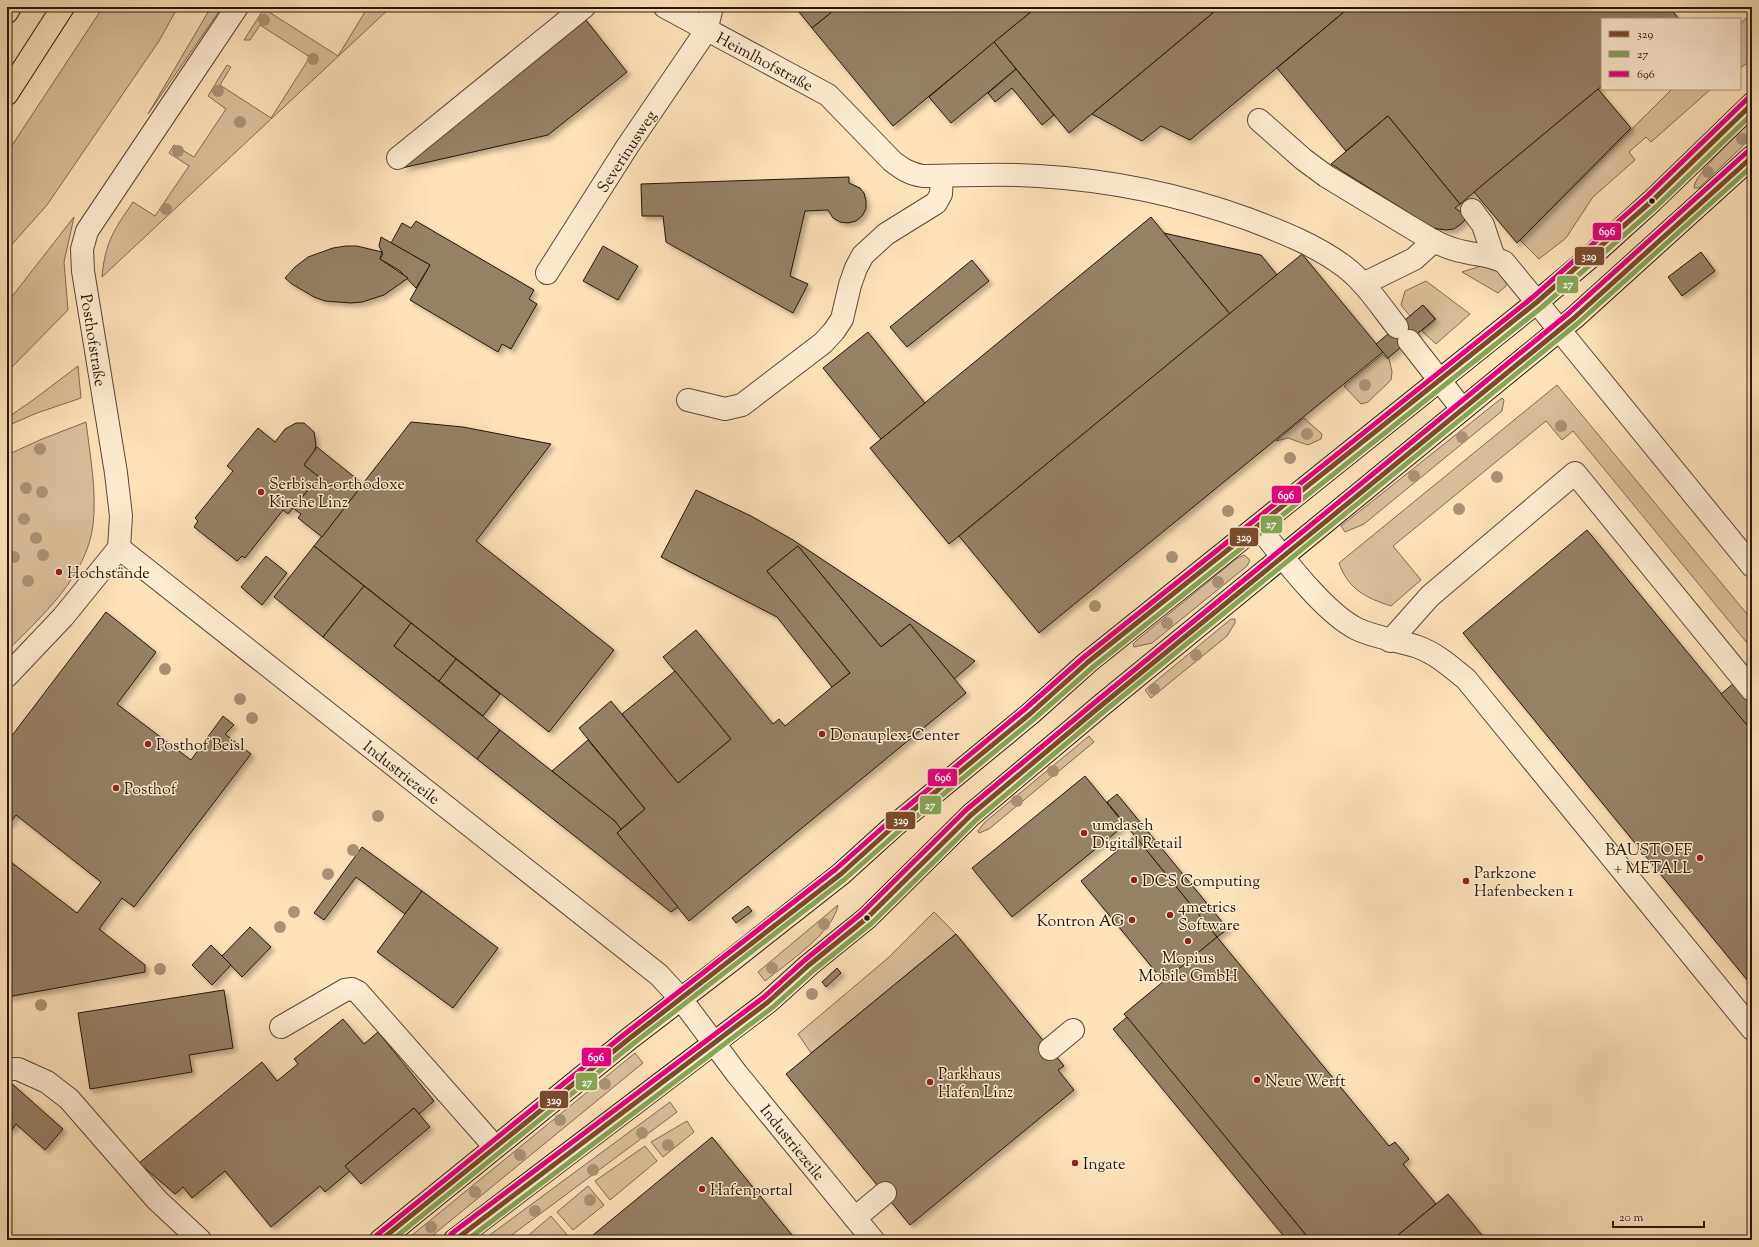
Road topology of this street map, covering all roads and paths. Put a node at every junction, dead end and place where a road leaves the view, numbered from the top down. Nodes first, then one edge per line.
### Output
1 (10, 7) edge
2 (63, 7) edge
3 (237, 7) edge
4 (584, 7) edge
5 (665, 7) edge
6 (712, 7) edge
7 (7, 12) edge
8 (706, 31) junction
9 (7, 94) edge
10 (1752, 104) edge
11 (1259, 120) dead end
12 (1752, 157) edge
13 (398, 158) dead end
14 (942, 176) junction
15 (1472, 210) dead end
16 (1434, 240) junction
17 (1494, 258) junction
18 (547, 273) dead end
19 (1363, 284) junction
20 (1537, 302) junction
21 (1560, 330) junction
22 (1439, 380) junction
23 (688, 400) dead end
24 (1462, 408) junction
25 (1258, 526) junction
26 (119, 548) junction
27 (1283, 557) junction
28 (1752, 566) edge
29 (1390, 641) junction
30 (7, 676) edge
31 (1752, 690) edge
32 (681, 999) junction
33 (281, 1027) dead end
34 (1752, 1028) edge
35 (1073, 1030) dead end
36 (713, 1044) junction
37 (1050, 1049) dead end
38 (7, 1069) edge
39 (495, 1147) junction
40 (885, 1193) dead end
41 (855, 1218) junction
42 (200, 1240) edge
43 (381, 1240) edge
44 (455, 1240) edge
45 (873, 1240) edge

1 - 7 main road
2 - 9 main road
3 - 26 street, Posthofstraße
4 - 13 street
5 - 8 street, Heimlhofstraße
6 - 8 street
8 - 14 street, Heimlhofstraße
8 - 18 street, Severinusweg
10 - 20 main road
11 - 16 street
12 - 21 main road
14 - 19 street, Heimlhofstraße
14 - 23 street
15 - 17 street
16 - 17 street
16 - 19 street
17 - 20 street
19 - 22 street, Heimlhofstraße
20 - 21 street
20 - 22 main road
21 - 24 main road
21 - 28 street
22 - 24 street, Heimlhofstraße
22 - 25 main road
24 - 27 main road
25 - 27 street
25 - 32 main road
26 - 30 street
26 - 32 street, Industriezeile
27 - 29 street
27 - 36 main road
29 - 31 street
29 - 34 street
32 - 36 street, Industriezeile
32 - 39 main road
33 - 39 street
35 - 37 street
36 - 41 street, Industriezeile
36 - 44 main road
38 - 42 street
39 - 43 main road
40 - 41 street
41 - 45 street, Industriezeile

